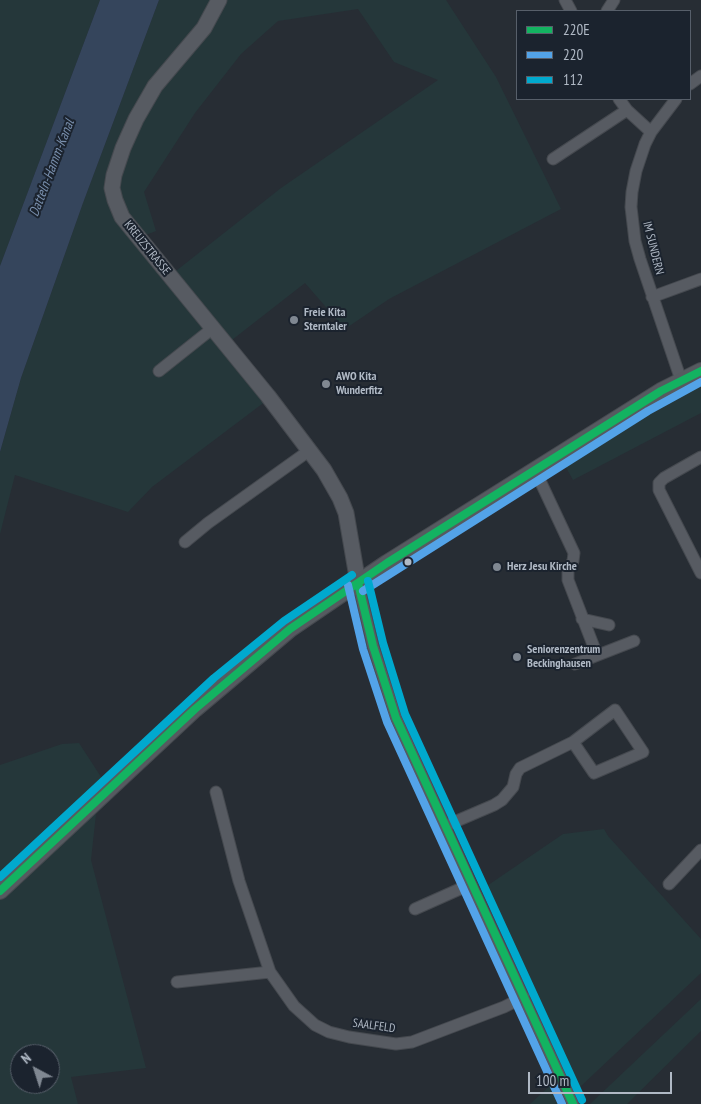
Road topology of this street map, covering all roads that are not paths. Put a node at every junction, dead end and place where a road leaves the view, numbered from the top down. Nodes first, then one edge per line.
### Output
1 (219, 0) edge
2 (620, 100) edge
3 (675, 100) edge
4 (627, 110) junction
5 (651, 132) junction
6 (552, 159) dead end
7 (701, 279) edge
8 (652, 297) junction
9 (213, 328) junction
10 (159, 371) dead end
11 (701, 371) edge
12 (681, 380) junction
13 (310, 450) junction
14 (701, 457) edge
15 (535, 470) junction
16 (185, 542) dead end
17 (701, 574) edge
18 (358, 583) junction
19 (582, 619) junction
20 (609, 625) dead end
21 (634, 641) dead end
22 (597, 655) junction
23 (575, 664) dead end
24 (573, 742) junction
25 (216, 792) dead end
26 (445, 826) junction
27 (701, 850) edge
28 (471, 884) junction
29 (670, 884) dead end
30 (0, 891) edge
31 (415, 909) dead end
32 (270, 972) junction
33 (177, 982) dead end
34 (524, 997) junction
35 (573, 1104) edge

1 - 9 street, KREUZSTRASSE
2 - 4 street
3 - 5 street, IM SUNDERN
4 - 5 street
4 - 6 street
5 - 8 street, IM SUNDERN
7 - 8 street
8 - 12 street, IM SUNDERN
9 - 10 street
9 - 13 street, KREUZSTRASSE
11 - 12 main road
12 - 15 main road
13 - 16 street
13 - 18 street, KREUZSTRASSE
14 - 17 street
15 - 18 main road
15 - 19 street
18 - 26 street, KREUZSTRASSE
18 - 30 main road
19 - 20 street
19 - 22 street
21 - 22 street
22 - 23 street
24 - 24 street
24 - 26 street
25 - 32 street, SAALFELD
26 - 28 street, KREUZSTRASSE
27 - 29 street
28 - 31 street
28 - 34 street, KREUZSTRASSE
32 - 33 street
32 - 34 street, SAALFELD
34 - 35 street, KREUZSTRASSE

